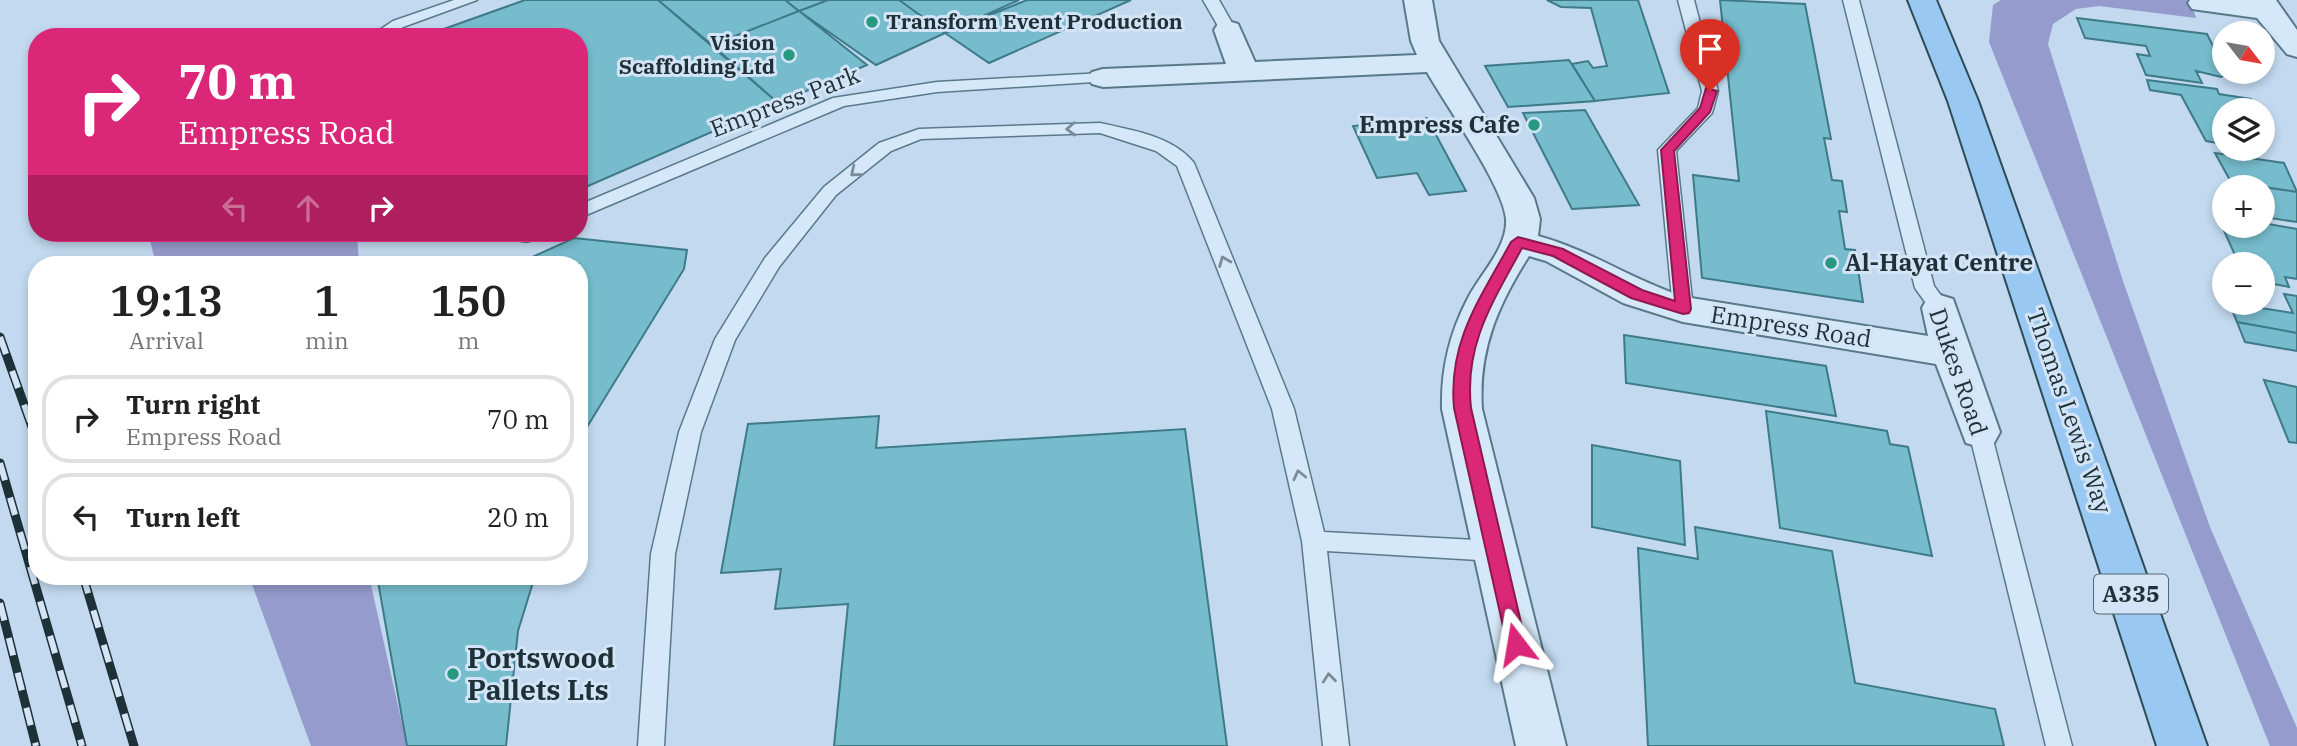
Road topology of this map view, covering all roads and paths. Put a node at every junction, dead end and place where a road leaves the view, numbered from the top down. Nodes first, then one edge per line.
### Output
1 (469, 0) edge
2 (1211, 0) edge
3 (1418, 0) edge
4 (1686, 0) edge
5 (1851, 0) edge
6 (1922, 0) edge
7 (2202, 3) dead end
8 (2264, 5) edge
9 (392, 28) edge
10 (1227, 30) joint
11 (2297, 48) edge
12 (1436, 64) junction
13 (1243, 70) junction
14 (1102, 78) joint
15 (588, 208) edge
16 (1518, 242) junction
17 (1940, 308) joint
18 (1683, 309) junction
19 (1951, 353) junction
20 (1980, 432) joint
21 (1314, 541) junction
22 (1495, 551) junction
23 (651, 746) edge
24 (1336, 746) edge
25 (1541, 746) edge
26 (2059, 746) edge
27 (2182, 746) edge

1 - 9 lane
2 - 10 lane
3 - 12 street
4 - 18 lane
5 - 17 lane, Dukes Road
6 - 27 main road, Thomas Lewis Way / A335
7 - 8 street
8 - 11 street
10 - 13 street
12 - 13 street
12 - 16 street
13 - 14 street
14 - 15 lane, Empress Park
16 - 18 street, Empress Road
16 - 22 street
17 - 19 street, Dukes Road
18 - 19 street, Empress Road
19 - 20 street, Dukes Road
20 - 26 lane, Dukes Road
21 - 22 lane
21 -> 23 lane
24 -> 21 lane
22 - 25 street

